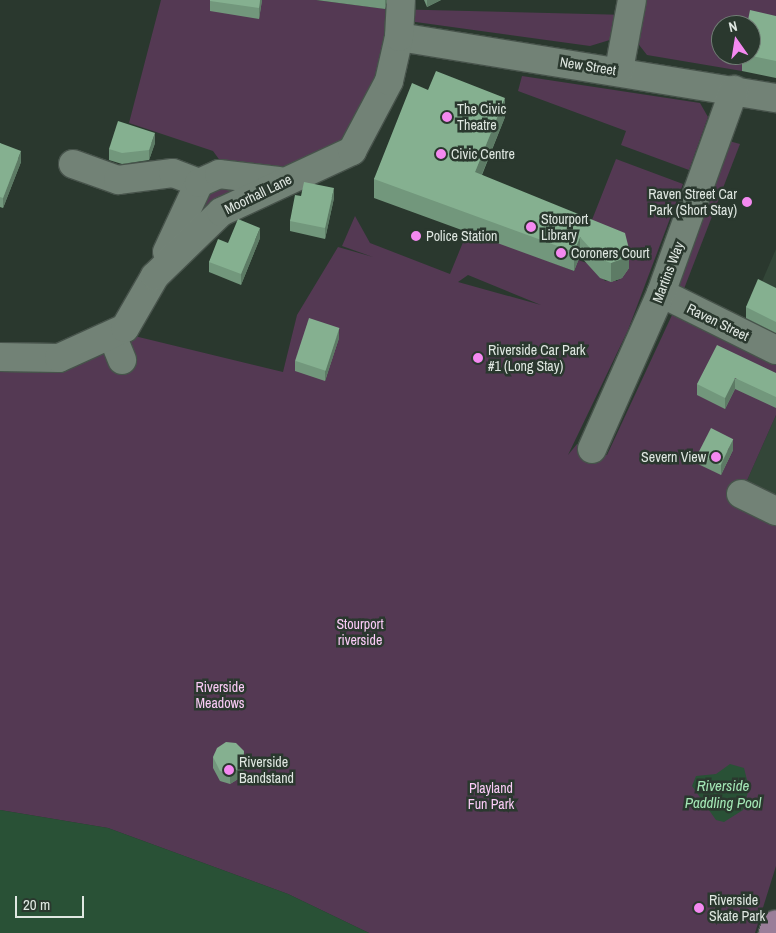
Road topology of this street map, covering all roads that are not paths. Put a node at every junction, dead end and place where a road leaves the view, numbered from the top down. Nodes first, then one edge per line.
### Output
1 (401, 0) edge
2 (632, 0) edge
3 (399, 37) junction
4 (619, 70) junction
5 (734, 90) junction
6 (776, 98) edge
7 (73, 164) dead end
8 (279, 181) junction
9 (199, 183) junction
10 (156, 276) junction
11 (660, 293) junction
12 (776, 350) edge
13 (0, 358) edge
14 (592, 449) dead end
15 (741, 494) dead end
16 (776, 511) edge
17 (776, 924) edge
18 (773, 933) edge

1 - 3 street, Moorhall Lane
2 - 4 street
3 - 4 street, New Street
3 - 8 street, Moorhall Lane
4 - 5 street, New Street
5 - 6 street, New Street
5 - 11 street, Martins Way
7 - 9 street
8 - 9 street
8 - 10 street, Moorhall Lane
9 - 10 street
10 - 13 street, Moorhall Lane
11 - 12 street, Raven Street
11 - 14 street, Martins Way
15 - 16 street
17 - 18 main road

